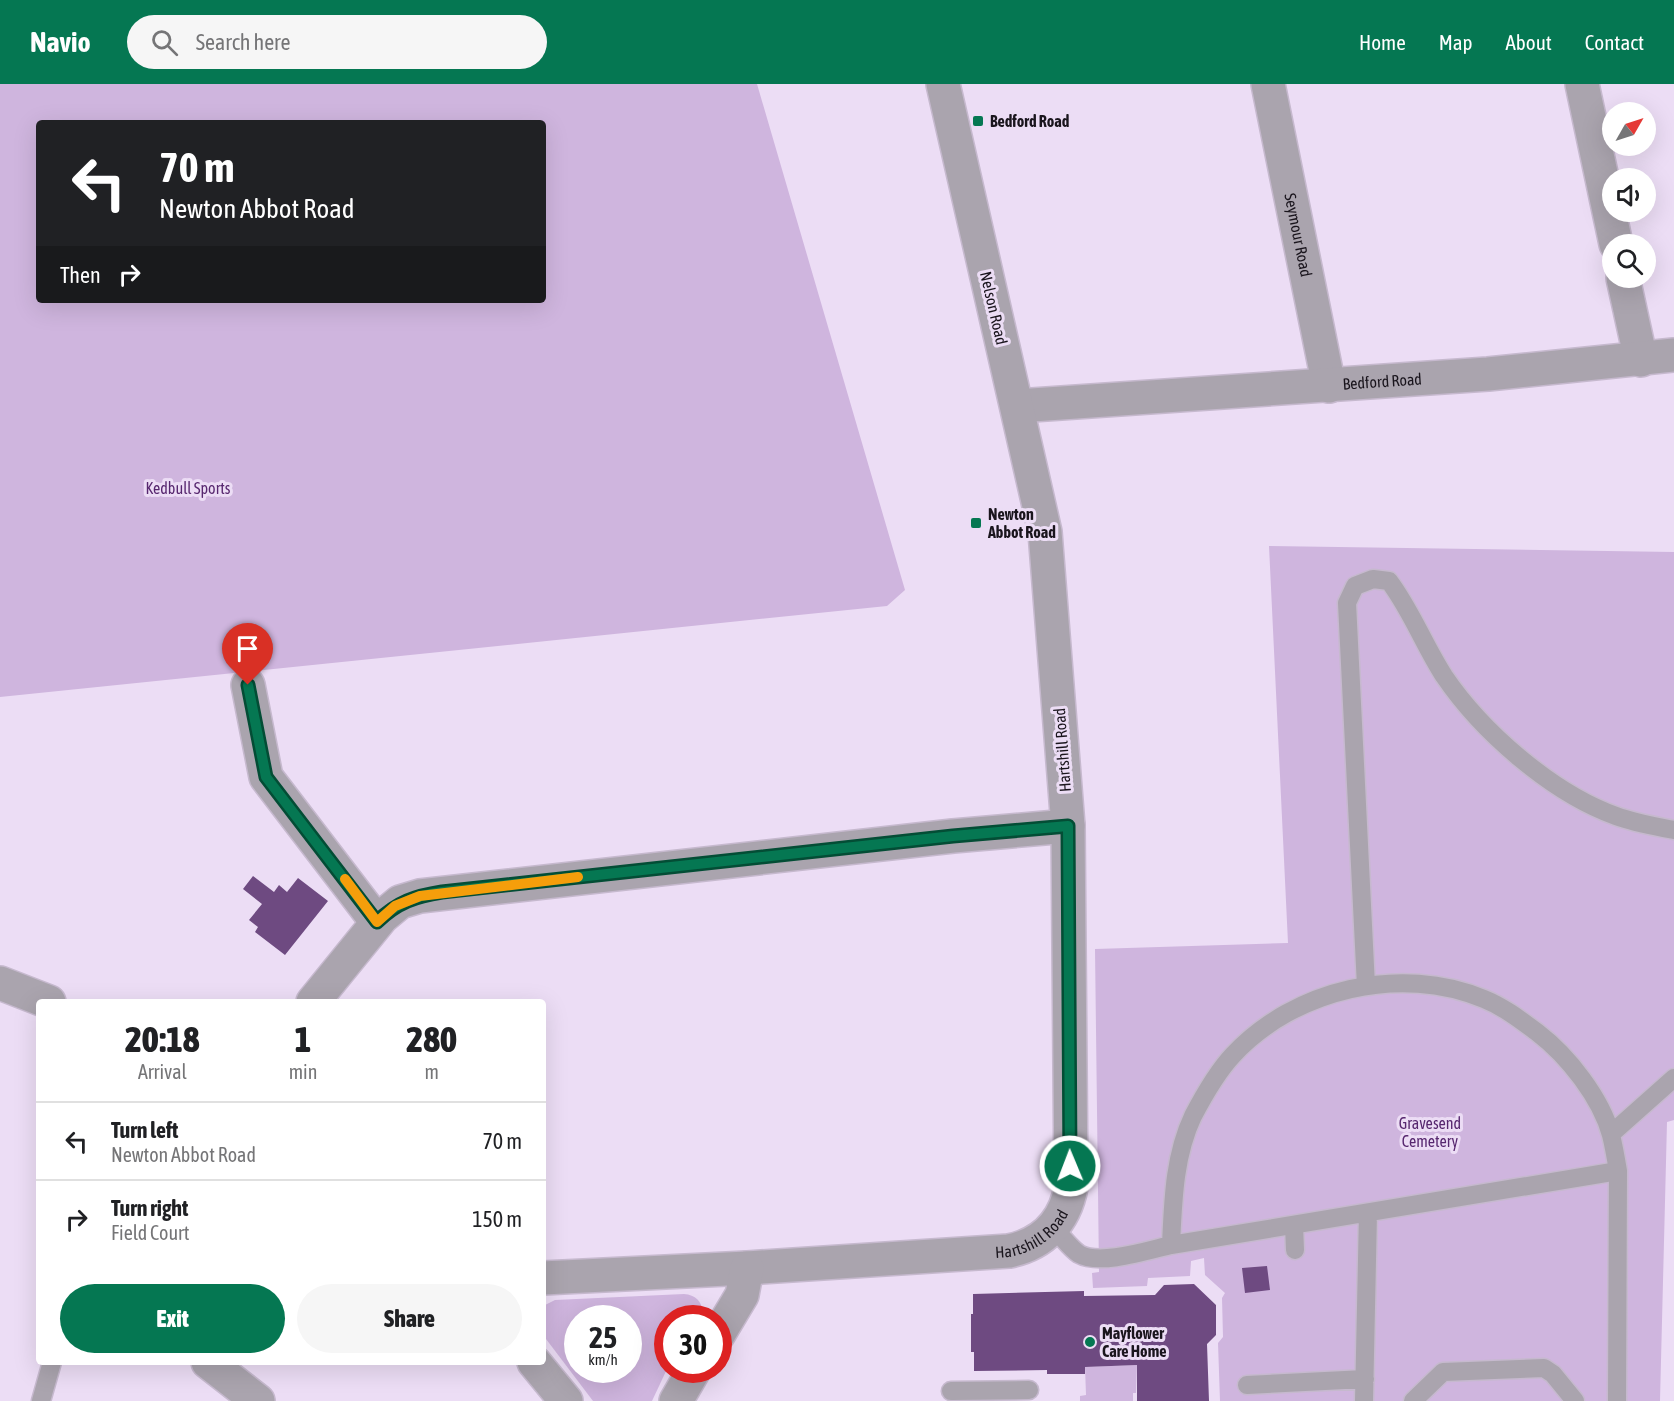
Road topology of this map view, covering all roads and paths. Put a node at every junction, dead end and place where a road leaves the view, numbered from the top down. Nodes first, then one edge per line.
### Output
1 (943, 84) edge
2 (1269, 84) edge
3 (1582, 84) edge
4 (1614, 234) edge
5 (1625, 288) edge
6 (1674, 355) edge
7 (1641, 360) junction
8 (1329, 386) junction
9 (1017, 406) junction
10 (1046, 532) joint
11 (248, 685) dead end
12 (1068, 826) junction
13 (1674, 830) edge
14 (377, 922) junction
15 (0, 983) edge
16 (1366, 986) junction
17 (41, 999) edge
18 (316, 999) edge
19 (1674, 1078) edge
20 (1611, 1134) junction
21 (1618, 1171) junction
22 (1368, 1213) junction
23 (1294, 1225) junction
24 (1053, 1228) junction
25 (1171, 1245) junction
26 (1295, 1250) dead end
27 (747, 1268) junction
28 (546, 1278) edge
29 (732, 1312) edge
30 (51, 1365) edge
31 (212, 1365) edge
32 (536, 1365) edge
33 (1365, 1379) junction
34 (686, 1383) edge
35 (1247, 1385) dead end
36 (1029, 1390) dead end
37 (951, 1391) dead end
38 (41, 1401) edge
39 (258, 1401) edge
40 (566, 1401) edge
41 (676, 1401) edge
42 (1364, 1401) edge
43 (1413, 1401) edge
44 (1575, 1401) edge
45 (1617, 1401) edge

1 - 9 street, Nelson Road
2 - 8 street, Seymour Road
3 - 4 street
5 - 7 street
6 - 7 street, Bedford Road
7 - 8 street, Bedford Road
8 - 9 street, Bedford Road
9 - 10 street, Nelson Road
10 - 12 street, Hartshill Road
11 - 14 street
12 - 14 street
12 - 24 street, Hartshill Road
13 - 16 lane
14 - 18 street
15 - 17 street
16 - 20 lane
16 - 25 lane
19 - 20 lane
20 - 21 lane
21 - 22 lane
21 - 45 lane
22 - 23 lane
22 - 33 lane
23 - 25 lane
23 - 26 lane
24 - 25 lane
24 - 27 street, Hartshill Road
27 - 28 street, Hartshill Road
27 - 29 street
30 - 38 lane
31 - 39 street
32 - 40 street
33 - 35 lane
33 - 42 lane
34 - 41 street
36 - 37 lane
43 - 44 lane

